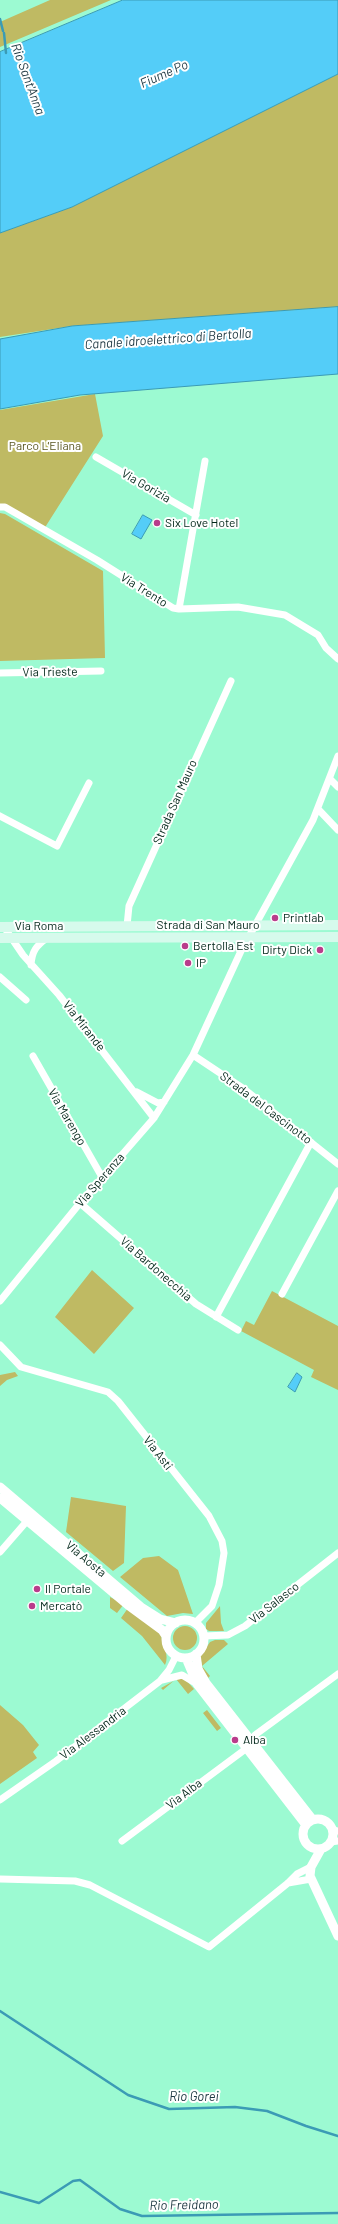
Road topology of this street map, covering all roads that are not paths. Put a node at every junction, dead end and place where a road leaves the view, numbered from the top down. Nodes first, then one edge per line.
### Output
1 (96, 457) dead end
2 (205, 461) dead end
3 (0, 507) edge
4 (196, 515) junction
5 (179, 609) junction
6 (338, 659) edge
7 (100, 671) dead end
8 (0, 673) edge
9 (230, 681) dead end
10 (338, 756) edge
11 (330, 779) junction
12 (89, 783) dead end
13 (338, 787) edge
14 (318, 809) junction
15 (0, 816) edge
16 (338, 830) edge
17 (257, 925) junction
18 (338, 925) edge
19 (79, 926) joint
20 (128, 926) junction
21 (2, 927) edge
22 (338, 937) edge
23 (0, 938) edge
24 (11, 938) junction
25 (47, 938) junction
26 (79, 938) joint
27 (249, 938) junction
28 (31, 965) junction
29 (0, 977) edge
30 (26, 1000) dead end
31 (192, 1055) junction
32 (33, 1056) dead end
33 (134, 1089) junction
34 (164, 1102) junction
35 (154, 1118) junction
36 (311, 1142) junction
37 (338, 1164) edge
38 (102, 1177) junction
39 (338, 1191) edge
40 (80, 1203) junction
41 (282, 1294) dead end
42 (0, 1301) edge
43 (216, 1317) junction
44 (238, 1330) dead end
45 (0, 1345) edge
46 (0, 1487) edge
47 (0, 1498) edge
48 (27, 1521) junction
49 (0, 1552) edge
50 (338, 1553) edge
51 (79, 1559) junction
52 (176, 1622) junction
53 (196, 1623) junction
54 (166, 1636) junction
55 (204, 1636) junction
56 (196, 1654) junction
57 (176, 1656) junction
58 (186, 1658) junction
59 (338, 1674) edge
60 (160, 1681) junction
61 (196, 1684) junction
62 (250, 1745) junction
63 (0, 1800) edge
64 (309, 1822) junction
65 (336, 1831) edge
66 (122, 1841) dead end
67 (334, 1842) edge
68 (316, 1848) junction
69 (312, 1864) junction
70 (0, 1879) edge
71 (311, 1879) junction
72 (288, 1884) junction
73 (338, 1936) edge

1 - 4 street, Via Gorizia
2 - 4 street, Via Trento
3 - 5 street, Via Trento
4 - 5 street, Via Trento
5 - 6 street
7 - 8 street, Via Trieste
9 - 20 street, Strada San Mauro
10 - 11 street, Via Speranza
11 - 13 street
11 - 14 street, Via Speranza
12 - 15 street
14 - 16 street
14 - 17 street, Via Speranza
17 - 18 main road, Strada di San Mauro
17 - 20 main road, Strada di San Mauro
17 - 27 street, Via Speranza
19 - 20 main road, Strada di San Mauro
19 - 21 main road, Via Roma
21 - 24 street, Via Mirande
22 - 27 main road, Strada di San Mauro
23 - 24 main road, Via Roma
24 - 25 main road, Via Roma
24 - 28 street, Via Mirande
25 - 26 main road, Via Roma
25 - 28 street
26 - 27 main road, Strada di San Mauro
27 - 31 street, Via Speranza
28 - 33 street, Via Mirande
29 - 30 street
31 - 34 street, Via Speranza
31 - 36 street, Strada del Cascinotto
32 - 38 street, Via Marengo
33 - 34 street, Via Mirande
33 - 35 street, Via Mirande
34 - 35 street, Via Speranza
35 - 38 street, Via Speranza
36 - 37 street, Strada del Cascinotto
36 - 43 street
38 - 40 street, Via Speranza
39 - 41 street
40 - 42 street, Via Speranza
40 - 43 street, Via Bardonecchia
43 - 44 street, Via Bardonecchia
45 - 53 street, Via Asti
46 - 51 street, Via Aosta
47 - 48 street, Via Aosta
48 - 49 street
48 - 51 street, Via Aosta
50 - 55 street, Via Salasco
51 - 52 street, Via Aosta
51 - 54 street, Via Aosta
52 - 53 street
52 - 54 street
53 - 55 street
54 - 57 street
55 - 56 street
56 - 58 street
56 - 62 street
57 - 58 street
57 - 60 street, Via Alessandria
58 - 61 street
59 - 62 street
60 - 61 street
60 - 63 street, Via Alessandria
61 - 62 street
62 - 64 street
62 - 66 street, Via Alba
64 - 65 street
64 - 68 street
65 - 67 street
67 - 68 street
68 - 69 street
69 - 71 street
69 - 72 street
70 - 72 street
71 - 72 street
71 - 73 street

